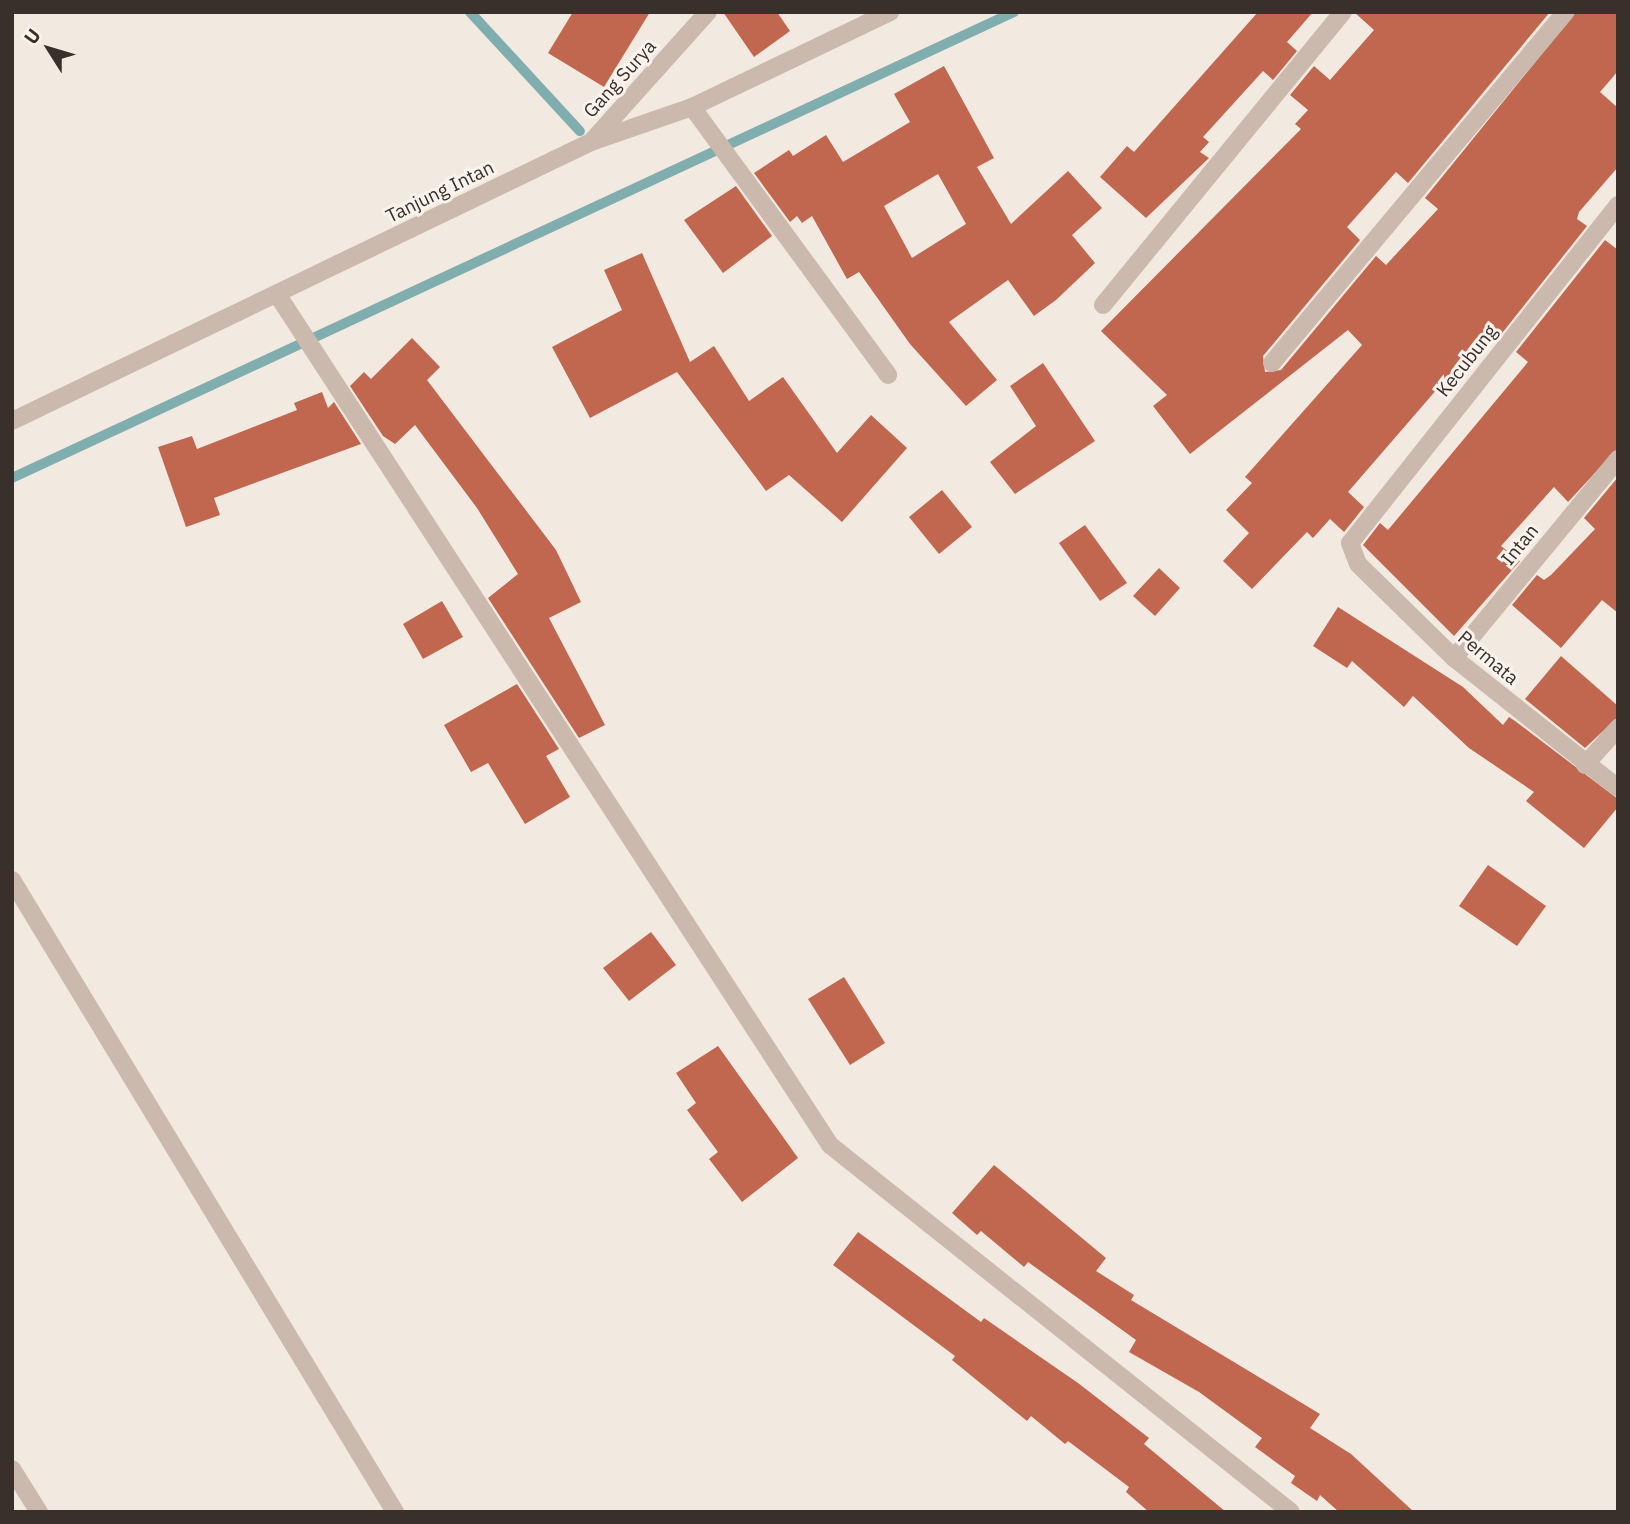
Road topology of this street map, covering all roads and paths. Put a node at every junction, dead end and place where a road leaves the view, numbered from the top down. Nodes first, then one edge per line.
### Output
1 (708, 12) edge
2 (890, 12) edge
3 (1343, 12) edge
4 (1565, 12) edge
5 (692, 107) junction
6 (591, 142) junction
7 (1618, 205) edge
8 (277, 294) junction
9 (1103, 305) dead end
10 (1272, 363) dead end
11 (888, 376) dead end
12 (12, 421) edge
13 (1618, 460) edge
14 (1350, 543) joint
15 (1454, 658) junction
16 (1618, 728) edge
17 (1585, 765) junction
18 (1618, 788) edge
19 (12, 880) edge
20 (12, 1469) edge
21 (39, 1512) edge
22 (395, 1512) edge
23 (1291, 1512) edge

1 - 6 street, Gang Surya
2 - 5 street, Tanjung Intan
3 - 9 street
4 - 10 street
5 - 6 street, Tanjung Intan
5 - 11 street
6 - 8 street, Tanjung Intan
7 - 14 street, Kecubung
8 - 12 street, Tanjung Intan
8 - 23 street
13 - 15 street, Intan
14 - 15 street, Permata
15 - 17 street, Permata
16 - 17 street
17 - 18 street, Permata
19 - 22 street
20 - 21 street

